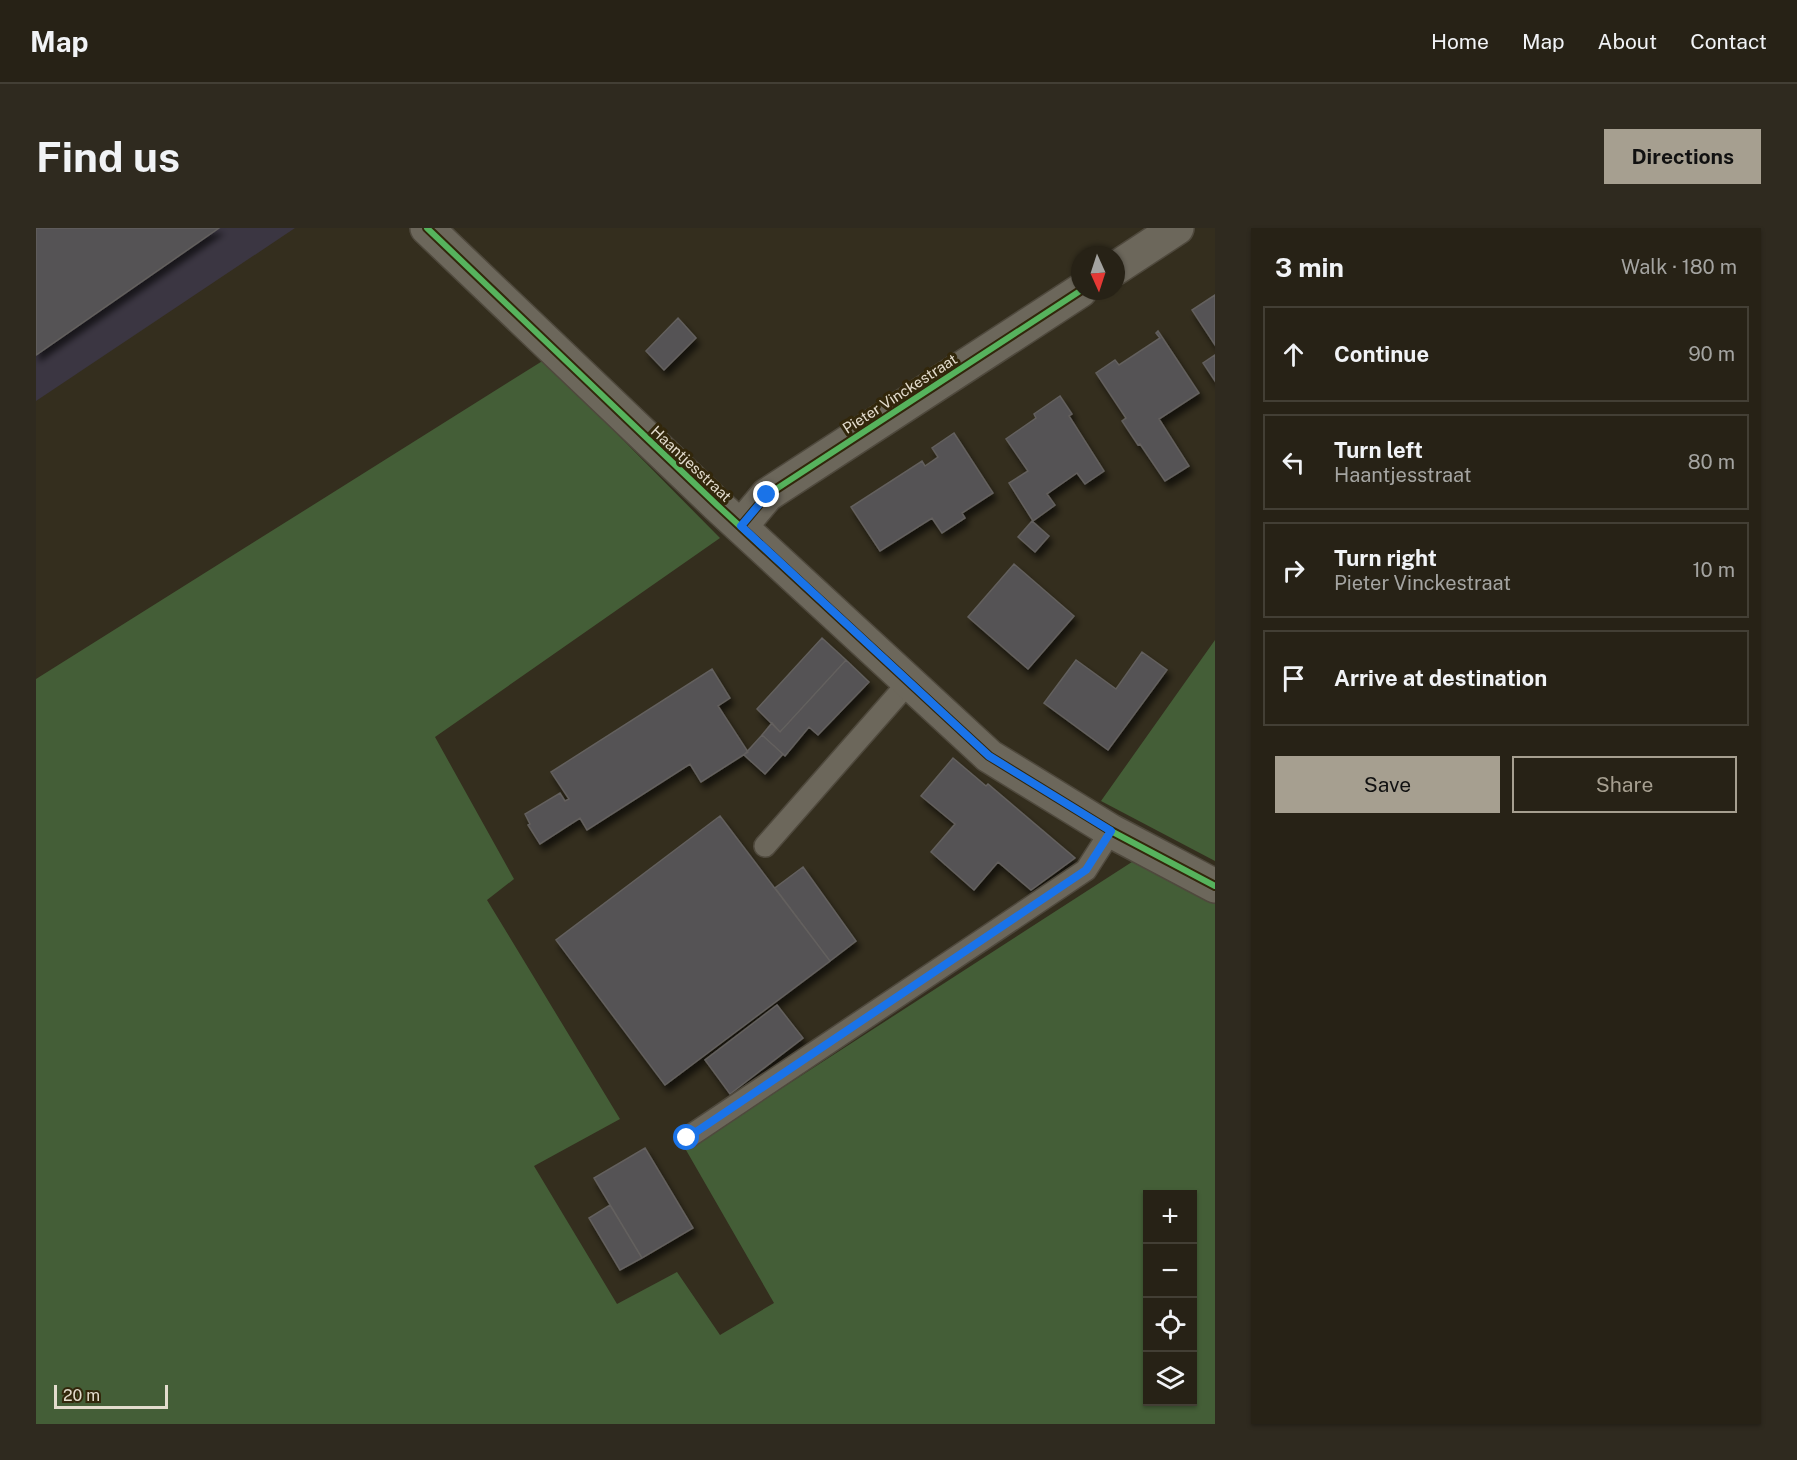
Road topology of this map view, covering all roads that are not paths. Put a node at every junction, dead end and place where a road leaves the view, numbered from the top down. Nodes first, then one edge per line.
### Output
1 (427, 228) edge
2 (1177, 228) edge
3 (1125, 262) edge
4 (1071, 297) edge
5 (741, 526) junction
6 (909, 682) junction
7 (1111, 831) junction
8 (765, 846) dead end
9 (1215, 886) edge
10 (687, 1138) dead end

1 - 5 street, Haantjesstraat
2 - 3 street
4 - 5 street, Pieter Vinckestraat
5 - 6 street, Haantjesstraat
6 - 7 street, Haantjesstraat
6 - 8 lane
7 - 9 street, Haantjesstraat
7 - 10 lane

